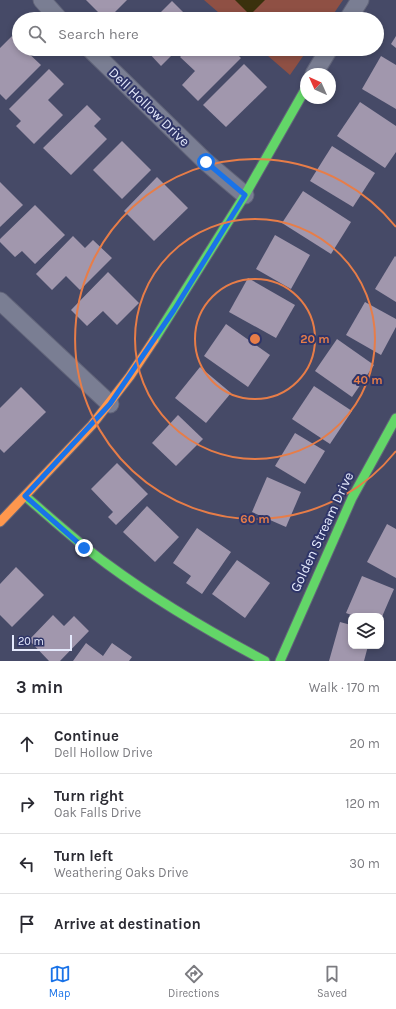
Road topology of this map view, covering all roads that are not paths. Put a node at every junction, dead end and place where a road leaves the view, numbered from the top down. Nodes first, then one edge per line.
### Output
1 (42, 0) edge
2 (360, 0) edge
3 (53, 12) edge
4 (352, 12) edge
5 (97, 56) edge
6 (325, 56) edge
7 (318, 68) edge
8 (300, 99) edge
9 (245, 195) junction
10 (0, 301) edge
11 (110, 404) junction
12 (396, 418) edge
13 (25, 496) junction
14 (0, 522) edge
15 (265, 661) edge
16 (280, 661) edge

1 - 3 street
2 - 4 street
5 - 9 street, Dell Hollow Drive
6 - 7 street
8 - 9 street
9 - 11 street
10 - 11 street
11 - 13 street
12 - 16 street, Golden Stream Drive
13 - 14 street
13 - 15 street

